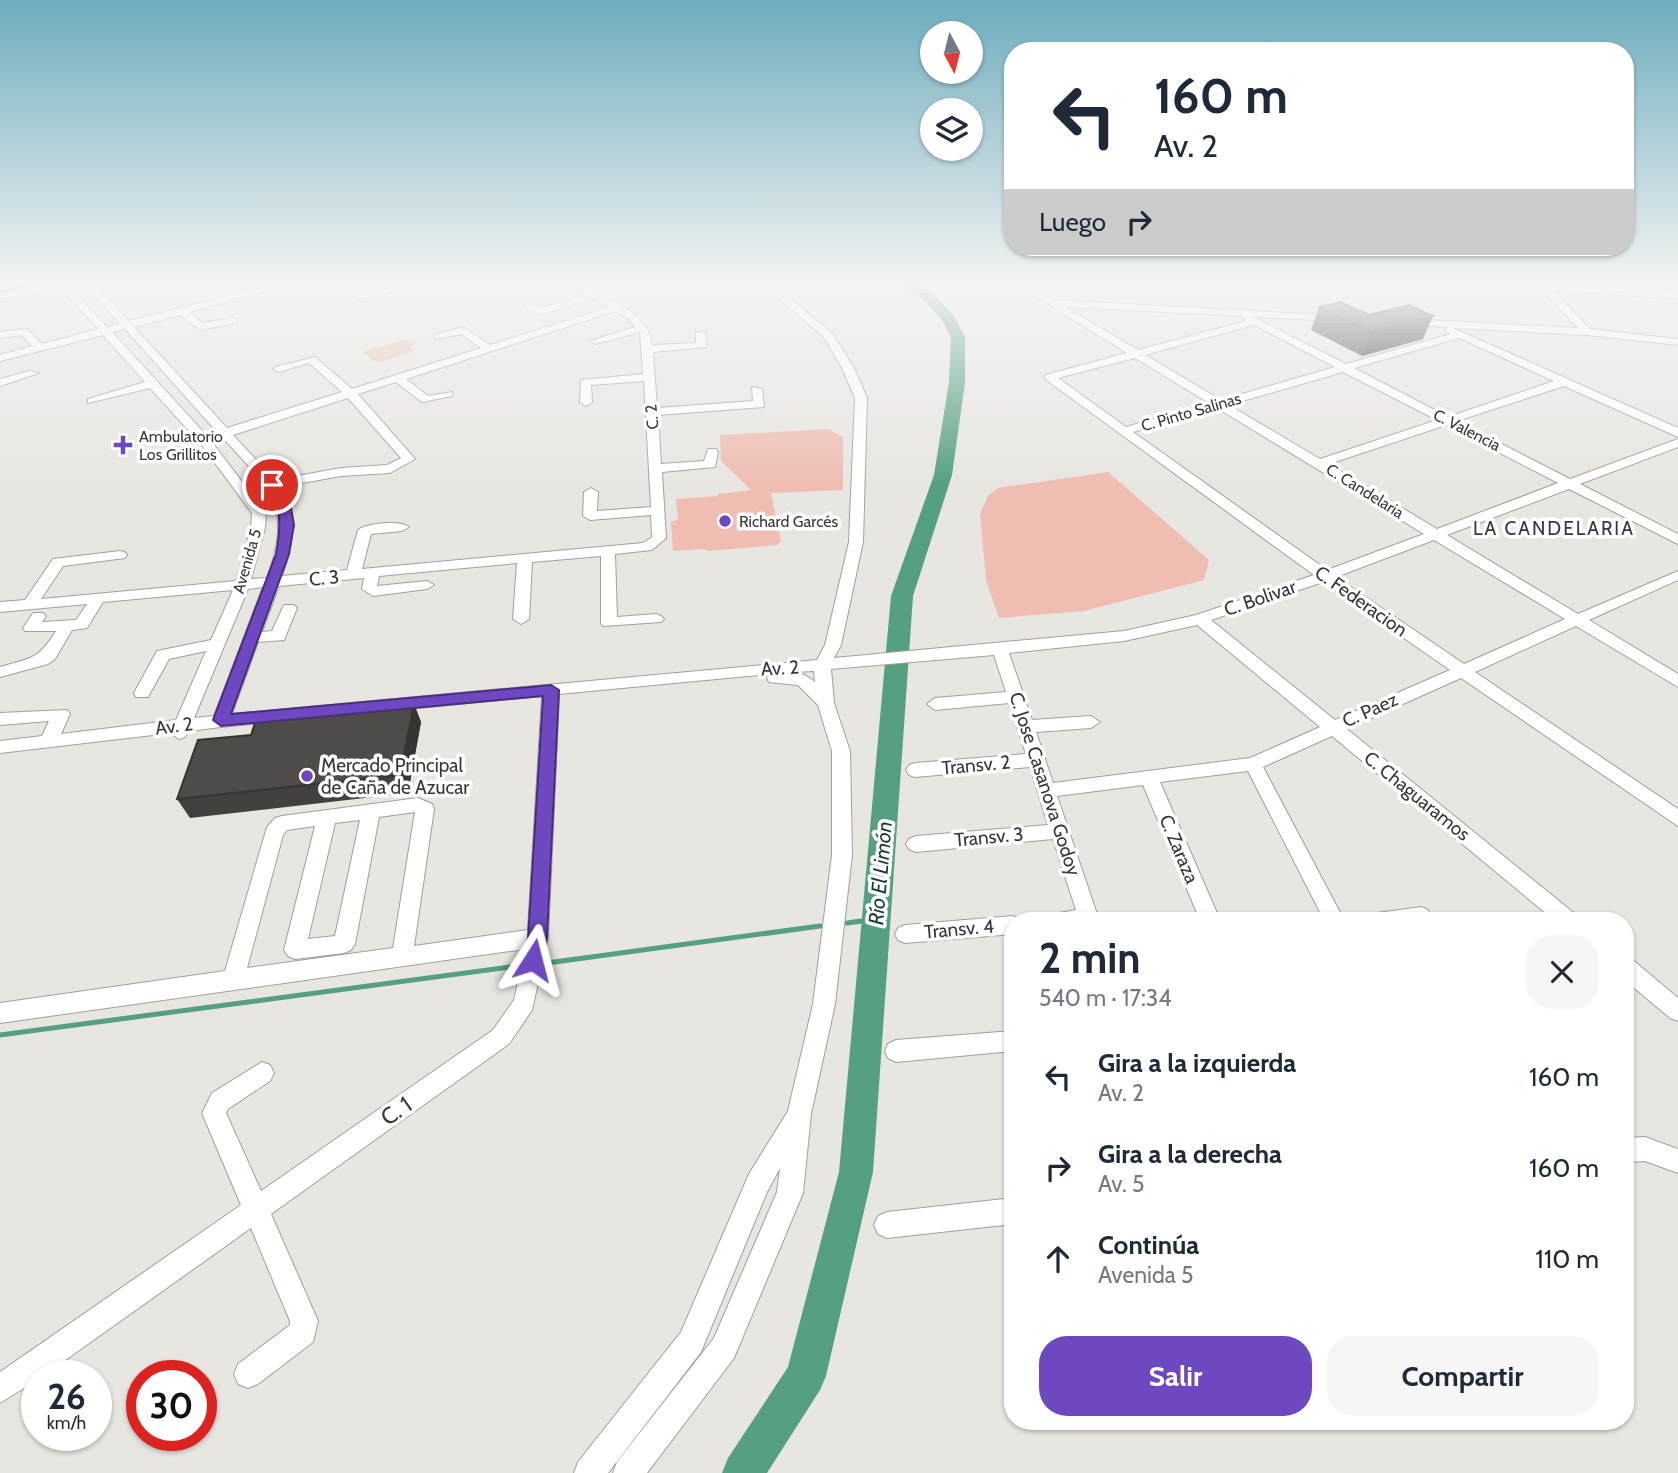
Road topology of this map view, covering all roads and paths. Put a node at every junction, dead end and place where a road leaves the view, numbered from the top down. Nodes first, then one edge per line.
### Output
1 (37, 349) edge
2 (122, 349) edge
3 (150, 349) edge
4 (486, 349) edge
5 (648, 349) joint
6 (652, 349) edge
7 (836, 349) edge
8 (1133, 349) edge
9 (1156, 349) edge
10 (1308, 349) edge
11 (1410, 349) edge
12 (1490, 349) edge
13 (1140, 353) junction
14 (0, 358) edge
15 (1344, 367) junction
16 (279, 369) dead end
17 (33, 373) dead end
18 (397, 377) junction
19 (649, 377) junction
20 (1564, 382) junction
21 (0, 383) edge
22 (153, 383) junction
23 (756, 389) dead end
24 (350, 393) junction
25 (447, 394) dead end
26 (92, 401) dead end
27 (586, 402) dead end
28 (1222, 403) junction
29 (651, 412) junction
30 (1448, 421) junction
31 (1124, 431) junction
32 (224, 433) junction
33 (1678, 433) edge
34 (204, 440) junction
35 (1678, 443) edge
36 (712, 452) dead end
37 (1320, 463) junction
38 (657, 468) junction
39 (1569, 484) junction
40 (272, 485) junction
41 (591, 492) dead end
42 (659, 510) junction
43 (402, 527) dead end
44 (1435, 533) junction
45 (1678, 540) edge
46 (647, 547) joint
47 (608, 551) junction
48 (120, 555) dead end
49 (526, 559) junction
50 (372, 573) junction
51 (353, 575) junction
52 (1678, 575) edge
53 (1325, 576) junction
54 (272, 584) junction
55 (427, 585) dead end
56 (242, 586) junction
57 (98, 598) junction
58 (0, 607) edge
59 (289, 608) dead end
60 (34, 610) junction
61 (521, 619) dead end
62 (656, 619) dead end
63 (1200, 619) junction
64 (1577, 620) junction
65 (66, 628) junction
66 (252, 637) junction
67 (217, 644) junction
68 (1000, 649) junction
69 (822, 666) junction
70 (1461, 670) junction
71 (0, 672) edge
72 (772, 678) junction
73 (1678, 681) edge
74 (142, 694) dead end
75 (550, 696) junction
76 (1017, 697) junction
77 (826, 703) junction
78 (935, 704) dead end
79 (0, 719) edge
80 (221, 720) junction
81 (1091, 722) dead end
82 (1332, 726) junction
83 (1026, 727) junction
84 (180, 731) junction
85 (48, 742) junction
86 (0, 747) edge
87 (0, 758) edge
88 (1037, 760) junction
89 (1253, 764) junction
90 (915, 770) dead end
91 (1149, 778) junction
92 (1048, 790) junction
93 (371, 810) junction
94 (327, 816) junction
95 (1678, 819) edge
96 (1061, 831) junction
97 (916, 844) dead end
98 (1087, 912) edge
99 (1207, 912) edge
100 (1330, 912) edge
101 (1558, 912) edge
102 (1004, 926) edge
103 (905, 934) dead end
104 (538, 938) junction
105 (402, 957) junction
106 (1634, 975) edge
107 (233, 979) junction
108 (1678, 1011) edge
109 (0, 1013) edge
110 (1004, 1042) edge
111 (897, 1051) dead end
112 (262, 1073) dead end
113 (799, 1114) junction
114 (1634, 1150) edge
115 (1678, 1161) edge
116 (255, 1210) junction
117 (1004, 1212) edge
118 (887, 1225) dead end
119 (248, 1374) dead end
120 (0, 1389) edge
121 (589, 1473) edge
122 (628, 1473) edge

1 - 14 street
2 - 22 street, Avenida 5
3 - 32 street, Avenida 5
4 - 18 street
5 - 6 street
5 - 19 street, C. 2
7 - 69 street
8 - 13 street, C. Candelaria
9 - 13 street
10 - 15 street, C. Valencia
11 - 15 street, C. Pinto Salinas
12 - 20 street
13 - 28 street, C. Candelaria
13 - 31 street, C. Federacion
15 - 28 street, C. Pinto Salinas
15 - 30 street, C. Valencia
16 - 24 street
17 - 21 street
18 - 24 street
18 - 25 street
19 - 27 street
19 - 29 street, C. 2
20 - 30 street
20 - 33 street
22 - 26 street
22 - 34 street, Avenida 5
23 - 29 street
24 - 32 street
24 - 40 street
28 - 31 street, C. Pinto Salinas
28 - 37 street, C. Candelaria
29 - 38 street, C. 2
30 - 37 street
30 - 39 street, C. Valencia
31 - 53 street, C. Federacion
32 - 34 street
32 - 40 street, Avenida 5
34 - 56 street, Avenida 5
35 - 39 street, C. Bolivar
36 - 38 street
37 - 44 street, C. Candelaria
38 - 42 street, C. 2
39 - 44 street, C. Bolivar
39 - 45 street, C. Valencia
40 - 54 street, Avenida 5
41 - 42 street
42 - 46 street, C. 2
43 - 51 street
44 - 53 street, C. Bolivar
44 - 64 street, C. Candelaria
46 - 47 street, C. 3
47 - 49 street, C. 3
47 - 62 street
48 - 60 street
49 - 50 street, C. 3
49 - 61 street
50 - 51 street, C. 3
50 - 55 street
51 - 54 street, C. 3
52 - 64 street, C. Paez
53 - 63 street, C. Bolivar
53 - 70 street, C. Federacion
54 - 56 street, C. 3
54 - 66 street, Avenida 5
56 - 57 street, C. 3
56 - 67 street, Avenida 5
57 - 60 street, C. 3
57 - 65 street
58 - 60 street, C. 3
59 - 66 street
60 - 65 street
63 - 68 street, C. Bolivar
63 - 82 street, C. Chaguaramos
64 - 70 street, C. Paez
64 - 73 street, C. Candelaria
65 - 71 street
66 - 80 street, Avenida 5
67 - 74 street
67 - 84 street, Avenida 5
68 - 69 street, C. Bolivar
68 - 76 street, C. Jose Casanova Godoy
69 - 72 street, Av. 2
69 - 75 street, Av. 2
69 - 77 street
70 - 82 street, C. Paez
70 - 95 street, C. Federacion
72 - 75 street, Av. 2
72 - 77 street
75 - 80 street, Av. 2
75 - 84 street, Av. 2
75 - 104 street, C. 1
76 - 78 street
76 - 83 street, C. Jose Casanova Godoy
77 - 113 street
79 - 85 street
80 - 84 street, Av. 2
81 - 83 street
82 - 89 street, C. Paez
82 - 101 street, C. Chaguaramos
83 - 88 street, C. Jose Casanova Godoy
84 - 85 street, Av. 2
84 - 87 street, Av. 2
85 - 86 street, Av. 2
88 - 90 street, Transv. 2
88 - 92 street, C. Jose Casanova Godoy
89 - 91 street, C. Paez
89 - 100 street
91 - 92 street, C. Paez
91 - 99 street, C. Zaraza
92 - 96 street, C. Jose Casanova Godoy
93 - 94 street
93 - 94 street
93 - 105 street
94 - 107 street
96 - 97 street, Transv. 3
96 - 98 street, C. Jose Casanova Godoy
102 - 103 street, Transv. 4
104 - 105 street
104 - 116 street, C. 1
105 - 107 street
106 - 108 street
107 - 109 street
110 - 111 street
112 - 116 street
113 - 121 street
113 - 122 street
114 - 115 street
116 - 119 street
116 - 120 street, C. 1
117 - 118 street

